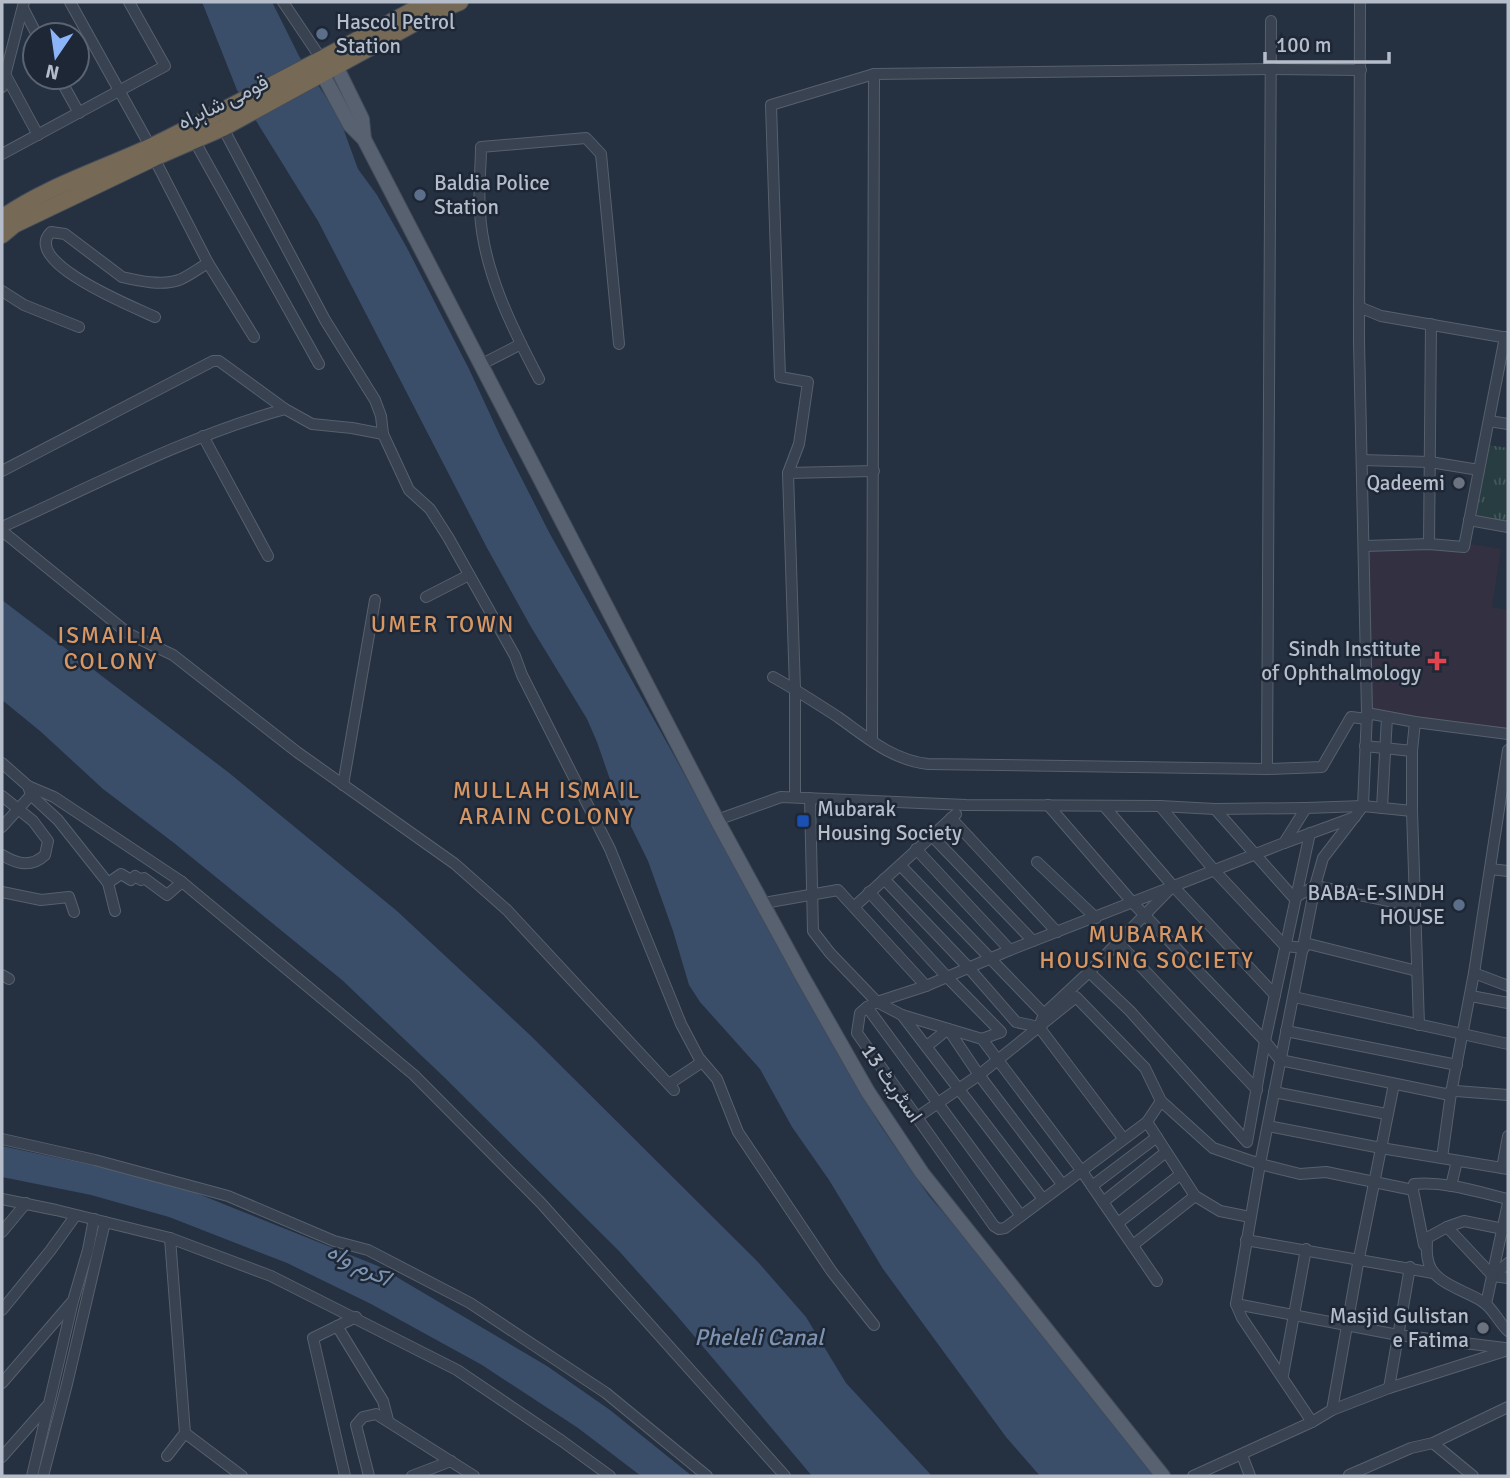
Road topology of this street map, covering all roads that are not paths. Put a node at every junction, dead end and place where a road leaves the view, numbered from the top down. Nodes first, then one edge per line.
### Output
1 (70, 2) edge
2 (129, 2) edge
3 (283, 2) edge
4 (460, 2) edge
5 (1360, 2) edge
6 (23, 5) edge
7 (432, 5) edge
8 (30, 21) edge
9 (1271, 21) dead end
10 (323, 68) junction
11 (1272, 69) junction
12 (1361, 70) junction
13 (5, 74) junction
14 (874, 74) junction
15 (2, 87) edge
16 (67, 91) edge
17 (119, 91) junction
18 (79, 113) junction
19 (223, 128) junction
20 (38, 135) junction
21 (194, 140) junction
22 (152, 152) junction
23 (2, 154) edge
24 (34, 207) junction
25 (2, 218) edge
26 (2, 235) edge
27 (208, 263) junction
28 (2, 291) edge
29 (1359, 307) junction
30 (155, 317) dead end
31 (1431, 324) junction
32 (79, 327) dead end
33 (254, 337) dead end
34 (1507, 337) edge
35 (521, 344) junction
36 (619, 344) dead end
37 (319, 364) dead end
38 (482, 364) junction
39 (539, 379) dead end
40 (285, 410) junction
41 (1489, 421) junction
42 (1508, 424) edge
43 (383, 434) junction
44 (203, 436) junction
45 (1362, 460) junction
46 (1430, 463) junction
47 (1479, 470) junction
48 (2, 471) edge
49 (874, 471) junction
50 (788, 473) junction
51 (1469, 520) junction
52 (1508, 527) edge
53 (2, 529) edge
54 (1429, 544) junction
55 (1365, 546) junction
56 (268, 556) dead end
57 (469, 575) junction
58 (426, 597) dead end
59 (375, 600) dead end
60 (773, 677) dead end
61 (795, 689) junction
62 (1367, 716) junction
63 (1387, 717) junction
64 (1415, 722) junction
65 (1508, 734) edge
66 (872, 740) junction
67 (1365, 746) junction
68 (1385, 749) junction
69 (1508, 750) edge
70 (1412, 751) junction
71 (2, 763) edge
72 (1267, 769) junction
73 (1506, 778) edge
74 (343, 785) junction
75 (29, 790) junction
76 (2, 796) edge
77 (795, 797) junction
78 (810, 798) junction
79 (966, 805) junction
80 (1048, 806) junction
81 (1104, 806) junction
82 (1160, 806) junction
83 (1363, 806) junction
84 (1306, 808) junction
85 (1382, 808) junction
86 (18, 809) junction
87 (1215, 809) junction
88 (1412, 811) junction
89 (1355, 817) junction
90 (951, 818) junction
91 (717, 820) junction
92 (1503, 821) edge
93 (2, 827) edge
94 (1310, 834) junction
95 (931, 835) junction
96 (1284, 843) junction
97 (916, 849) junction
98 (1253, 854) junction
99 (2, 855) edge
100 (1037, 862) dead end
101 (900, 865) junction
102 (1490, 869) junction
103 (1214, 870) junction
104 (1508, 871) edge
105 (884, 879) junction
106 (182, 882) junction
107 (108, 883) junction
108 (1174, 886) junction
109 (1315, 886) junction
110 (2, 892) edge
111 (870, 892) junction
112 (812, 893) junction
113 (1294, 898) junction
114 (764, 903) junction
115 (1133, 903) junction
116 (855, 906) junction
117 (1414, 906) junction
118 (115, 911) dead end
119 (74, 912) dead end
120 (1144, 914) junction
121 (1096, 918) junction
122 (1057, 932) junction
123 (1033, 942) junction
124 (1118, 942) junction
125 (1284, 946) junction
126 (1305, 946) junction
127 (1010, 950) junction
128 (990, 958) junction
129 (968, 967) junction
130 (1417, 971) junction
131 (1089, 972) junction
132 (1474, 973) junction
133 (947, 977) junction
134 (926, 986) junction
135 (1508, 986) edge
136 (1275, 995) junction
137 (1471, 996) junction
138 (1294, 998) junction
139 (1508, 1003) edge
140 (872, 1005) junction
141 (1044, 1014) junction
142 (902, 1015) junction
143 (1016, 1022) junction
144 (1419, 1025) junction
145 (1039, 1027) junction
146 (948, 1029) junction
147 (1286, 1031) junction
148 (1000, 1032) junction
149 (1464, 1035) junction
150 (982, 1039) junction
151 (1265, 1041) junction
152 (1508, 1044) edge
153 (927, 1046) junction
154 (1280, 1060) junction
155 (998, 1061) junction
156 (702, 1062) junction
157 (1457, 1065) junction
158 (979, 1075) junction
159 (1394, 1084) junction
160 (959, 1089) junction
161 (1257, 1090) junction
162 (1274, 1092) junction
163 (1451, 1093) junction
164 (1508, 1095) edge
165 (1161, 1101) junction
166 (939, 1104) junction
167 (1386, 1114) junction
168 (916, 1118) junction
169 (1147, 1122) junction
170 (1268, 1126) junction
171 (1508, 1136) edge
172 (1157, 1137) junction
173 (1123, 1138) junction
174 (2, 1139) edge
175 (1381, 1149) junction
176 (1166, 1152) junction
177 (1442, 1158) junction
178 (1457, 1161) junction
179 (1260, 1164) junction
180 (1505, 1169) edge
181 (1081, 1170) junction
182 (1181, 1174) junction
183 (1375, 1182) junction
184 (1062, 1184) junction
185 (1092, 1186) junction
186 (1451, 1186) junction
187 (1413, 1189) junction
188 (1195, 1196) junction
189 (2, 1199) edge
190 (1043, 1199) junction
191 (1508, 1201) edge
192 (1103, 1202) junction
193 (26, 1203) junction
194 (76, 1215) junction
195 (1021, 1216) junction
196 (1250, 1217) junction
197 (100, 1221) junction
198 (1118, 1223) junction
199 (1447, 1227) junction
200 (1506, 1229) edge
201 (2, 1232) edge
202 (170, 1238) junction
203 (1246, 1240) junction
204 (1133, 1245) junction
205 (1306, 1249) junction
206 (1359, 1258) junction
207 (1427, 1261) junction
208 (1508, 1263) edge
209 (1410, 1267) junction
210 (1433, 1273) junction
211 (1493, 1276) junction
212 (1508, 1278) edge
213 (1157, 1281) dead end
214 (72, 1301) junction
215 (1236, 1304) junction
216 (1486, 1304) junction
217 (2, 1310) edge
218 (1293, 1316) junction
219 (356, 1317) junction
220 (874, 1325) dead end
221 (337, 1326) junction
222 (1346, 1326) junction
223 (1508, 1331) edge
224 (1398, 1335) junction
225 (1508, 1350) edge
226 (1283, 1375) junction
227 (2, 1383) edge
228 (1389, 1388) junction
229 (49, 1404) junction
230 (1508, 1407) edge
231 (1332, 1410) junction
232 (388, 1420) junction
233 (1312, 1422) junction
234 (186, 1433) junction
235 (1433, 1443) junction
236 (1242, 1455) junction
237 (167, 1456) dead end
238 (2, 1457) edge
239 (451, 1461) junction
240 (46, 1474) edge
241 (1349, 1475) edge
242 (32, 1476) edge
243 (242, 1476) edge
244 (345, 1476) edge
245 (369, 1476) edge
246 (412, 1476) edge
247 (474, 1476) edge
248 (610, 1476) edge
249 (708, 1476) edge
250 (785, 1476) edge
251 (1163, 1476) edge
252 (1193, 1476) edge
253 (1250, 1476) edge
254 (1473, 1476) edge

1 - 17 street
2 - 17 street
3 - 10 street
4 - 7 highway, قومی شاہراہ
5 - 12 street
6 - 8 street
6 - 13 street
7 - 10 highway, قومی شاہراہ
9 - 11 street
10 - 19 highway, قومی شاہراہ
10 - 22 highway, قومی شاہراہ
10 - 38 main road
11 - 12 street
11 - 14 street
11 - 72 street
12 - 29 street
13 - 15 street
13 - 20 street
14 - 49 street
14 - 50 street
16 - 18 street
17 - 18 street
17 - 22 street
18 - 20 street
19 - 21 highway, قومی شاہراہ
19 - 43 street
20 - 23 street
21 - 22 highway, قومی شاہراہ
21 - 37 street
22 - 24 highway, قومی شاہراہ
22 - 27 street
24 - 25 highway, قومی شاہراہ
24 - 26 highway, قومی شاہراہ
27 - 30 street
27 - 33 street
28 - 32 street
29 - 31 street
29 - 45 street
31 - 34 street
31 - 46 street
34 - 41 street
35 - 36 street
35 - 38 street
35 - 39 street
38 - 91 main road
40 - 43 street
40 - 44 street
40 - 48 street
41 - 42 street
41 - 47 street
43 - 57 street
44 - 53 street
44 - 56 street
45 - 46 street
45 - 55 street
46 - 47 street
46 - 54 street
47 - 51 street
49 - 50 street
49 - 66 street
50 - 61 street
51 - 52 street
51 - 54 street
53 - 74 street
54 - 55 street
55 - 62 street
57 - 58 street
57 - 156 street
59 - 74 street
60 - 61 street
61 - 66 street
61 - 77 street
62 - 63 street
62 - 67 street
62 - 72 street
63 - 64 street
63 - 68 street
64 - 65 street
64 - 70 street
66 - 72 street
67 - 68 street
67 - 83 street
68 - 70 street
68 - 85 street
69 - 73 street
70 - 88 street
71 - 75 street
73 - 92 street
74 - 156 street
75 - 86 street
75 - 106 street
75 - 107 street
76 - 86 street
77 - 78 street
77 - 91 street
78 - 79 street
78 - 112 street
79 - 80 street
79 - 90 street
80 - 81 street
80 - 115 street
81 - 82 street
81 - 108 street
82 - 87 street
82 - 103 street
83 - 84 street
83 - 85 street
83 - 89 street
84 - 87 street
84 - 96 street
85 - 88 street
86 - 93 street
86 - 99 street
87 - 98 street
88 - 117 street
89 - 94 street
89 - 109 street
90 - 95 street
90 - 122 street
91 - 114 main road
92 - 102 street
94 - 96 street
94 - 113 street
95 - 97 street
95 - 123 street
96 - 98 street
97 - 101 street
97 - 127 street
98 - 103 street
98 - 113 street
100 - 121 street
101 - 105 street
101 - 128 street
102 - 104 street
102 - 132 street
103 - 108 street
103 - 125 street
105 - 111 street
105 - 129 street
106 - 107 street
106 - 250 street
107 - 118 street
108 - 115 street
108 - 120 street
108 - 136 street
109 - 113 street
109 - 117 street
109 - 126 street
110 - 119 street
111 - 116 street
111 - 133 street
112 - 114 street
112 - 116 street
112 - 140 street
113 - 125 street
114 - 251 main road
115 - 120 street
115 - 121 street
116 - 134 street
117 - 130 street
120 - 124 street
120 - 151 street
121 - 122 street
122 - 123 street
123 - 127 street
124 - 131 street
124 - 161 street
125 - 126 street
125 - 136 street
126 - 130 street
126 - 138 street
127 - 128 street
128 - 129 street
128 - 141 street
129 - 133 street
129 - 143 street
130 - 144 street
131 - 141 street
131 - 161 street
132 - 135 street
132 - 137 street
133 - 134 street
133 - 148 street
134 - 140 street
136 - 151 street
137 - 139 street
137 - 149 street
138 - 144 street
138 - 147 street
140 - 142 street
140 - 166 street
140 - 168 street, اسٹریٹ 13
141 - 145 street
142 - 146 street
142 - 153 street
143 - 145 street
143 - 148 street
144 - 149 street
145 - 155 street
145 - 165 street
145 - 173 street
146 - 150 street
146 - 153 street
146 - 158 street
147 - 154 street
147 - 157 street
148 - 150 street
149 - 152 street
149 - 157 street
150 - 155 street
151 - 154 street
151 - 161 street
153 - 160 street
154 - 159 street
154 - 162 street
155 - 158 street
155 - 181 street
156 - 220 street
157 - 163 street
158 - 160 street
158 - 184 street
159 - 163 street
159 - 167 street
160 - 166 street
160 - 190 street
162 - 167 street
162 - 170 street
163 - 164 street
163 - 177 street
165 - 169 street, اسٹریٹ 13
165 - 179 street
166 - 168 street
166 - 195 street
167 - 175 street
168 - 195 street, اسٹریٹ 13
169 - 172 street
169 - 173 street, اسٹریٹ 13
170 - 175 street
170 - 179 street
171 - 180 street
172 - 176 street
172 - 185 street
173 - 181 street, اسٹریٹ 13
174 - 249 street
175 - 177 street
175 - 183 street
176 - 182 street
176 - 192 street
177 - 178 street
178 - 180 street
178 - 186 street
179 - 183 street
179 - 196 street
181 - 184 street, اسٹریٹ 13
181 - 185 street
182 - 188 street
182 - 198 street
183 - 187 street
183 - 206 street
184 - 190 street, اسٹریٹ 13
185 - 192 street
186 - 187 street
186 - 191 street
187 - 207 street
188 - 196 street
188 - 204 street
189 - 193 street
190 - 195 street, اسٹریٹ 13
191 - 200 street
192 - 198 street
193 - 194 street
193 - 201 street
194 - 197 street
194 - 217 street
196 - 203 street
197 - 202 street
197 - 214 street
197 - 240 street
198 - 204 street
199 - 200 street
199 - 207 street
199 - 211 street
200 - 211 street
202 - 219 street
202 - 234 street
203 - 205 street
203 - 215 street
204 - 213 street
205 - 206 street
205 - 218 street
206 - 209 street
206 - 222 street
207 - 210 street
208 - 211 street
209 - 210 street
209 - 224 street
210 - 216 street
211 - 212 street
211 - 216 street
214 - 227 street
214 - 229 street
215 - 218 street
215 - 226 street
216 - 223 street
218 - 222 street
218 - 226 street
219 - 221 street
219 - 248 street
221 - 232 street
221 - 244 street
222 - 224 street
222 - 231 street
224 - 225 street
224 - 228 street
225 - 228 street
226 - 233 street
228 - 231 street
229 - 238 street
229 - 242 street
230 - 235 street
231 - 233 street
232 - 239 street
232 - 245 street
233 - 236 street
234 - 237 street
234 - 243 street
235 - 241 street
235 - 254 street
236 - 252 street
236 - 253 street
239 - 246 street
239 - 247 street

